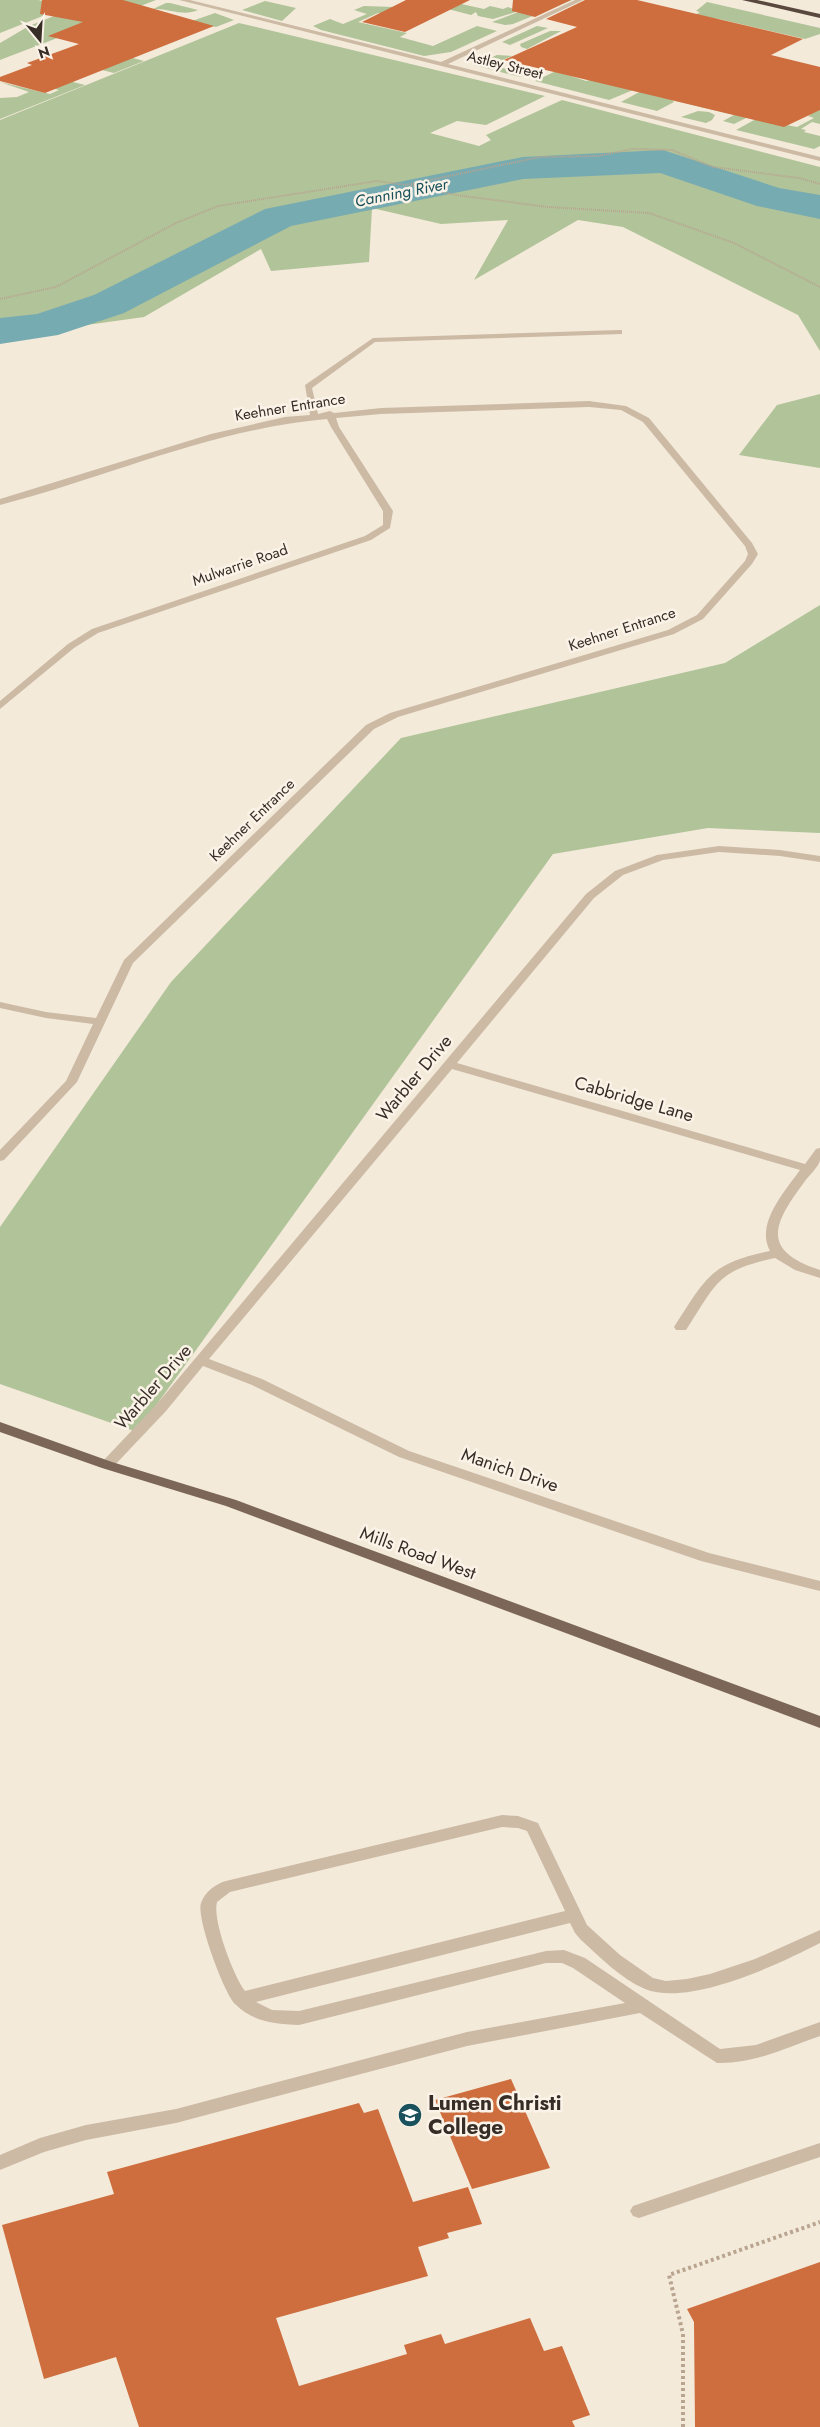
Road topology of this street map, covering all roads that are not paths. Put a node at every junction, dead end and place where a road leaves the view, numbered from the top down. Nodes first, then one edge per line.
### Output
1 (182, 0) edge
2 (580, 0) edge
3 (746, 0) edge
4 (820, 16) edge
5 (443, 64) junction
6 (820, 159) edge
7 (619, 332) dead end
8 (330, 414) junction
9 (314, 416) junction
10 (0, 502) edge
11 (0, 706) edge
12 (820, 859) edge
13 (0, 1005) edge
14 (100, 1022) junction
15 (448, 1064) junction
16 (820, 1152) edge
17 (0, 1157) edge
18 (809, 1169) junction
19 (778, 1253) junction
20 (820, 1274) edge
21 (681, 1327) dead end
22 (200, 1360) junction
23 (0, 1428) edge
24 (107, 1466) junction
25 (820, 1586) edge
26 (820, 1722) edge
27 (575, 1915) junction
28 (820, 1936) edge
29 (240, 1999) junction
30 (642, 2006) junction
31 (820, 2029) edge
32 (820, 2150) edge
33 (0, 2163) edge
34 (639, 2211) dead end

1 - 5 street, Astley Street
2 - 5 street
3 - 4 highway
5 - 6 street, Astley Street
7 - 9 street
8 - 9 street, Keehner Entrance
8 - 11 street, Mulwarrie Road
8 - 14 street, Keehner Entrance
9 - 10 street, Keehner Entrance
12 - 15 street, Warbler Drive
13 - 14 street
14 - 17 street, Keehner Entrance
15 - 18 street, Cabbridge Lane
15 - 22 street, Warbler Drive
16 - 18 street
18 - 19 street
19 - 20 street
19 - 21 street
22 - 24 street, Warbler Drive
22 - 25 street, Manich Drive
23 - 24 main road, Mills Road West
24 - 26 main road, Mills Road West
27 - 28 street
27 - 29 street
27 - 29 street
29 - 30 street
30 - 31 street
30 - 33 street
32 - 34 street

